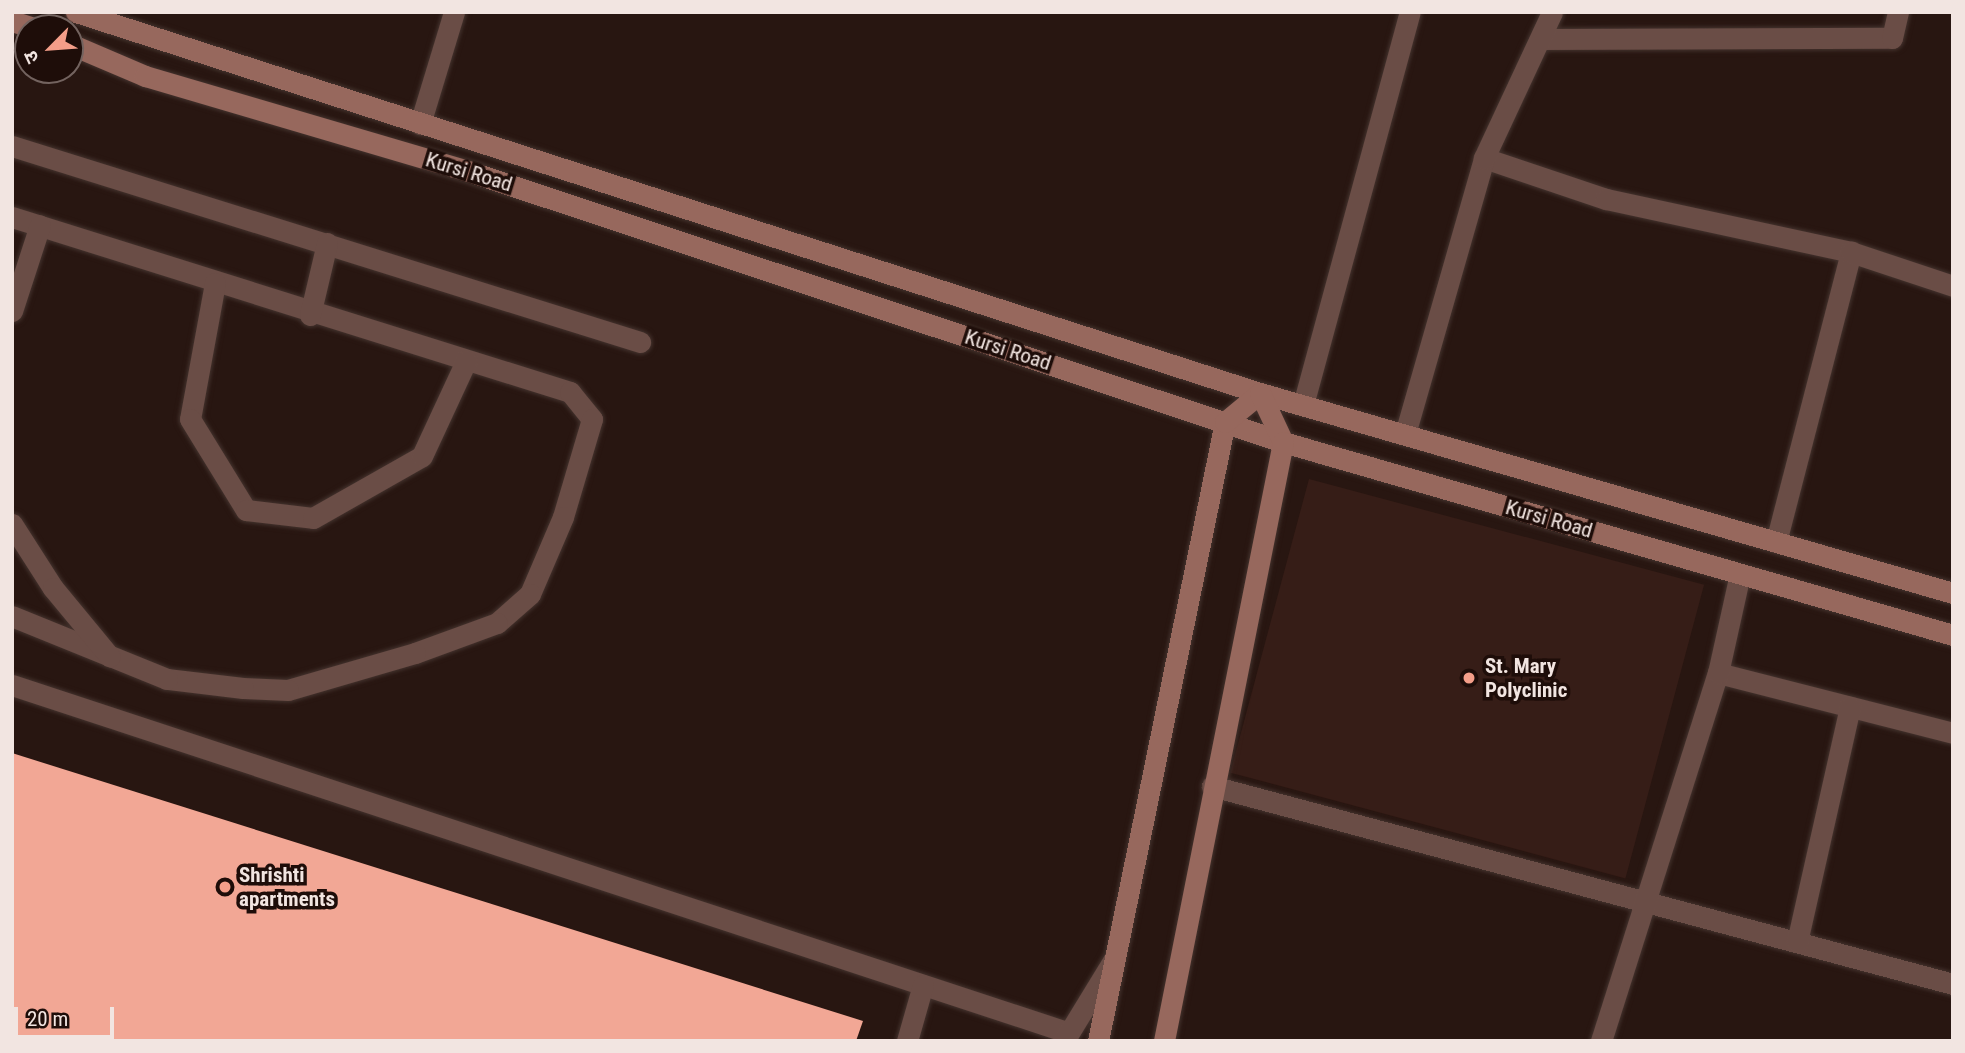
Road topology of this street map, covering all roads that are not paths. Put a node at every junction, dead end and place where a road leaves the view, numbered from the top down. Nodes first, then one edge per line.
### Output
1 (76, 12) edge
2 (454, 12) edge
3 (1410, 12) edge
4 (1552, 12) edge
5 (1898, 12) edge
6 (1543, 39) junction
7 (84, 50) edge
8 (382, 112) junction
9 (421, 124) junction
10 (374, 144) junction
11 (12, 146) edge
12 (1484, 158) junction
13 (696, 212) junction
14 (12, 217) edge
15 (40, 225) junction
16 (327, 243) junction
17 (687, 243) junction
18 (1851, 252) junction
19 (846, 260) junction
20 (215, 284) junction
21 (1953, 286) edge
22 (835, 293) junction
23 (12, 311) edge
24 (310, 315) junction
25 (640, 342) dead end
26 (466, 361) junction
27 (1260, 393) junction
28 (1303, 405) junction
29 (1225, 422) junction
30 (1405, 434) junction
31 (1283, 442) junction
32 (12, 524) edge
33 (1776, 542) junction
34 (1740, 574) junction
35 (1953, 593) edge
36 (12, 616) edge
37 (1953, 635) edge
38 (113, 661) junction
39 (1718, 673) junction
40 (12, 685) edge
41 (1850, 707) junction
42 (1953, 733) edge
43 (1212, 786) junction
44 (1646, 902) junction
45 (1797, 942) junction
46 (1115, 958) junction
47 (1953, 984) edge
48 (923, 985) junction
49 (1066, 1036) edge
50 (907, 1041) edge
51 (1098, 1041) edge
52 (1164, 1041) edge
53 (1601, 1041) edge

1 - 8 main road, Kursi Road
2 - 9 street
3 - 28 street
4 - 6 street
5 - 6 street
6 - 12 street
7 - 10 main road, Kursi Road
8 - 9 main road, Kursi Road
8 - 10 main road
9 - 13 main road, Kursi Road
10 - 17 main road, Kursi Road
11 - 16 street
12 - 18 street
12 - 30 street
13 - 17 main road
13 - 19 main road, Kursi Road
14 - 15 street
15 - 20 street
15 - 23 street
16 - 24 street
16 - 25 street
17 - 22 main road, Kursi Road
18 - 21 street
18 - 33 street
19 - 22 main road
19 - 27 main road, Kursi Road
20 - 24 street
20 - 26 street
22 - 29 main road, Kursi Road
24 - 26 street
26 - 38 street
27 - 28 main road, Kursi Road
27 - 29 main road
27 - 31 main road
28 - 30 main road, Kursi Road
29 - 31 main road, Kursi Road
29 - 46 main road
30 - 33 main road, Kursi Road
31 - 34 main road, Kursi Road
31 - 43 main road
32 - 38 street
33 - 35 main road, Kursi Road
34 - 37 main road, Kursi Road
34 - 39 street
36 - 38 street
39 - 41 street
39 - 44 street
40 - 48 street
41 - 42 street
41 - 45 street
43 - 44 street
43 - 52 main road
44 - 45 street
44 - 53 street
45 - 47 street
46 - 49 street
46 - 51 main road
48 - 49 street
48 - 50 street

